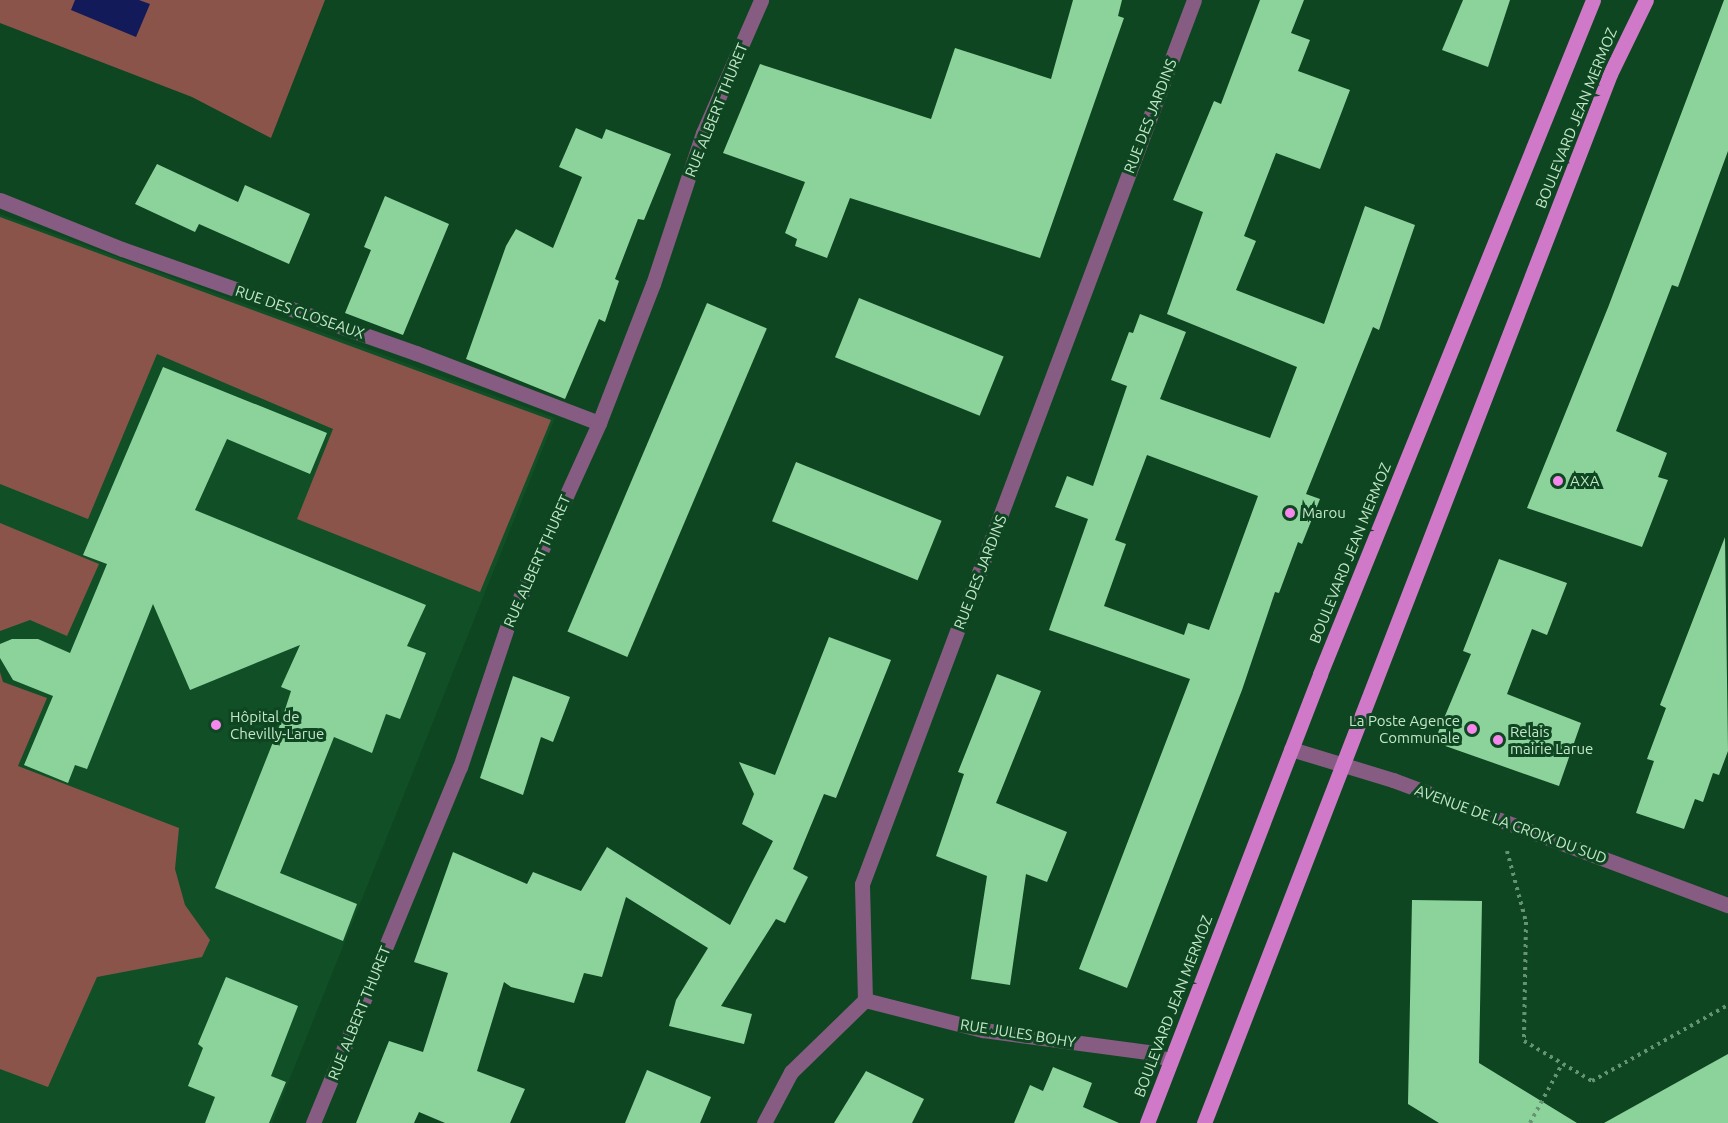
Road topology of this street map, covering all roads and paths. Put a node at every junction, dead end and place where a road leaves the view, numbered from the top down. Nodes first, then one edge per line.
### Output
1 (761, 0) edge
2 (1194, 0) edge
3 (1593, 0) edge
4 (1646, 0) edge
5 (0, 200) edge
6 (599, 423) junction
7 (1291, 749) junction
8 (1342, 763) junction
9 (1498, 819) junction
10 (1728, 905) edge
11 (865, 1000) junction
12 (1728, 1005) edge
13 (1171, 1060) junction
14 (1562, 1064) junction
15 (314, 1123) edge
16 (764, 1123) edge
17 (1148, 1123) edge
18 (1204, 1123) edge
19 (1530, 1123) edge

1 - 6 street, RUE ALBERT THURET
2 - 11 street, RUE DES JARDINS
3 - 7 main road, BOULEVARD JEAN MERMOZ
4 - 8 main road, BOULEVARD JEAN MERMOZ
5 - 6 street, RUE DES CLOSEAUX
6 - 15 street, RUE ALBERT THURET
7 - 8 street, AVENUE DE LA CROIX DU SUD
7 - 13 main road, BOULEVARD JEAN MERMOZ
8 - 9 street, AVENUE DE LA CROIX DU SUD
8 - 18 main road, BOULEVARD JEAN MERMOZ
9 - 10 street, AVENUE DE LA CROIX DU SUD
9 - 14 path
11 - 13 street, RUE JULES BOHY
11 - 16 street
12 - 14 path
13 - 17 main road, BOULEVARD JEAN MERMOZ
14 - 19 path

